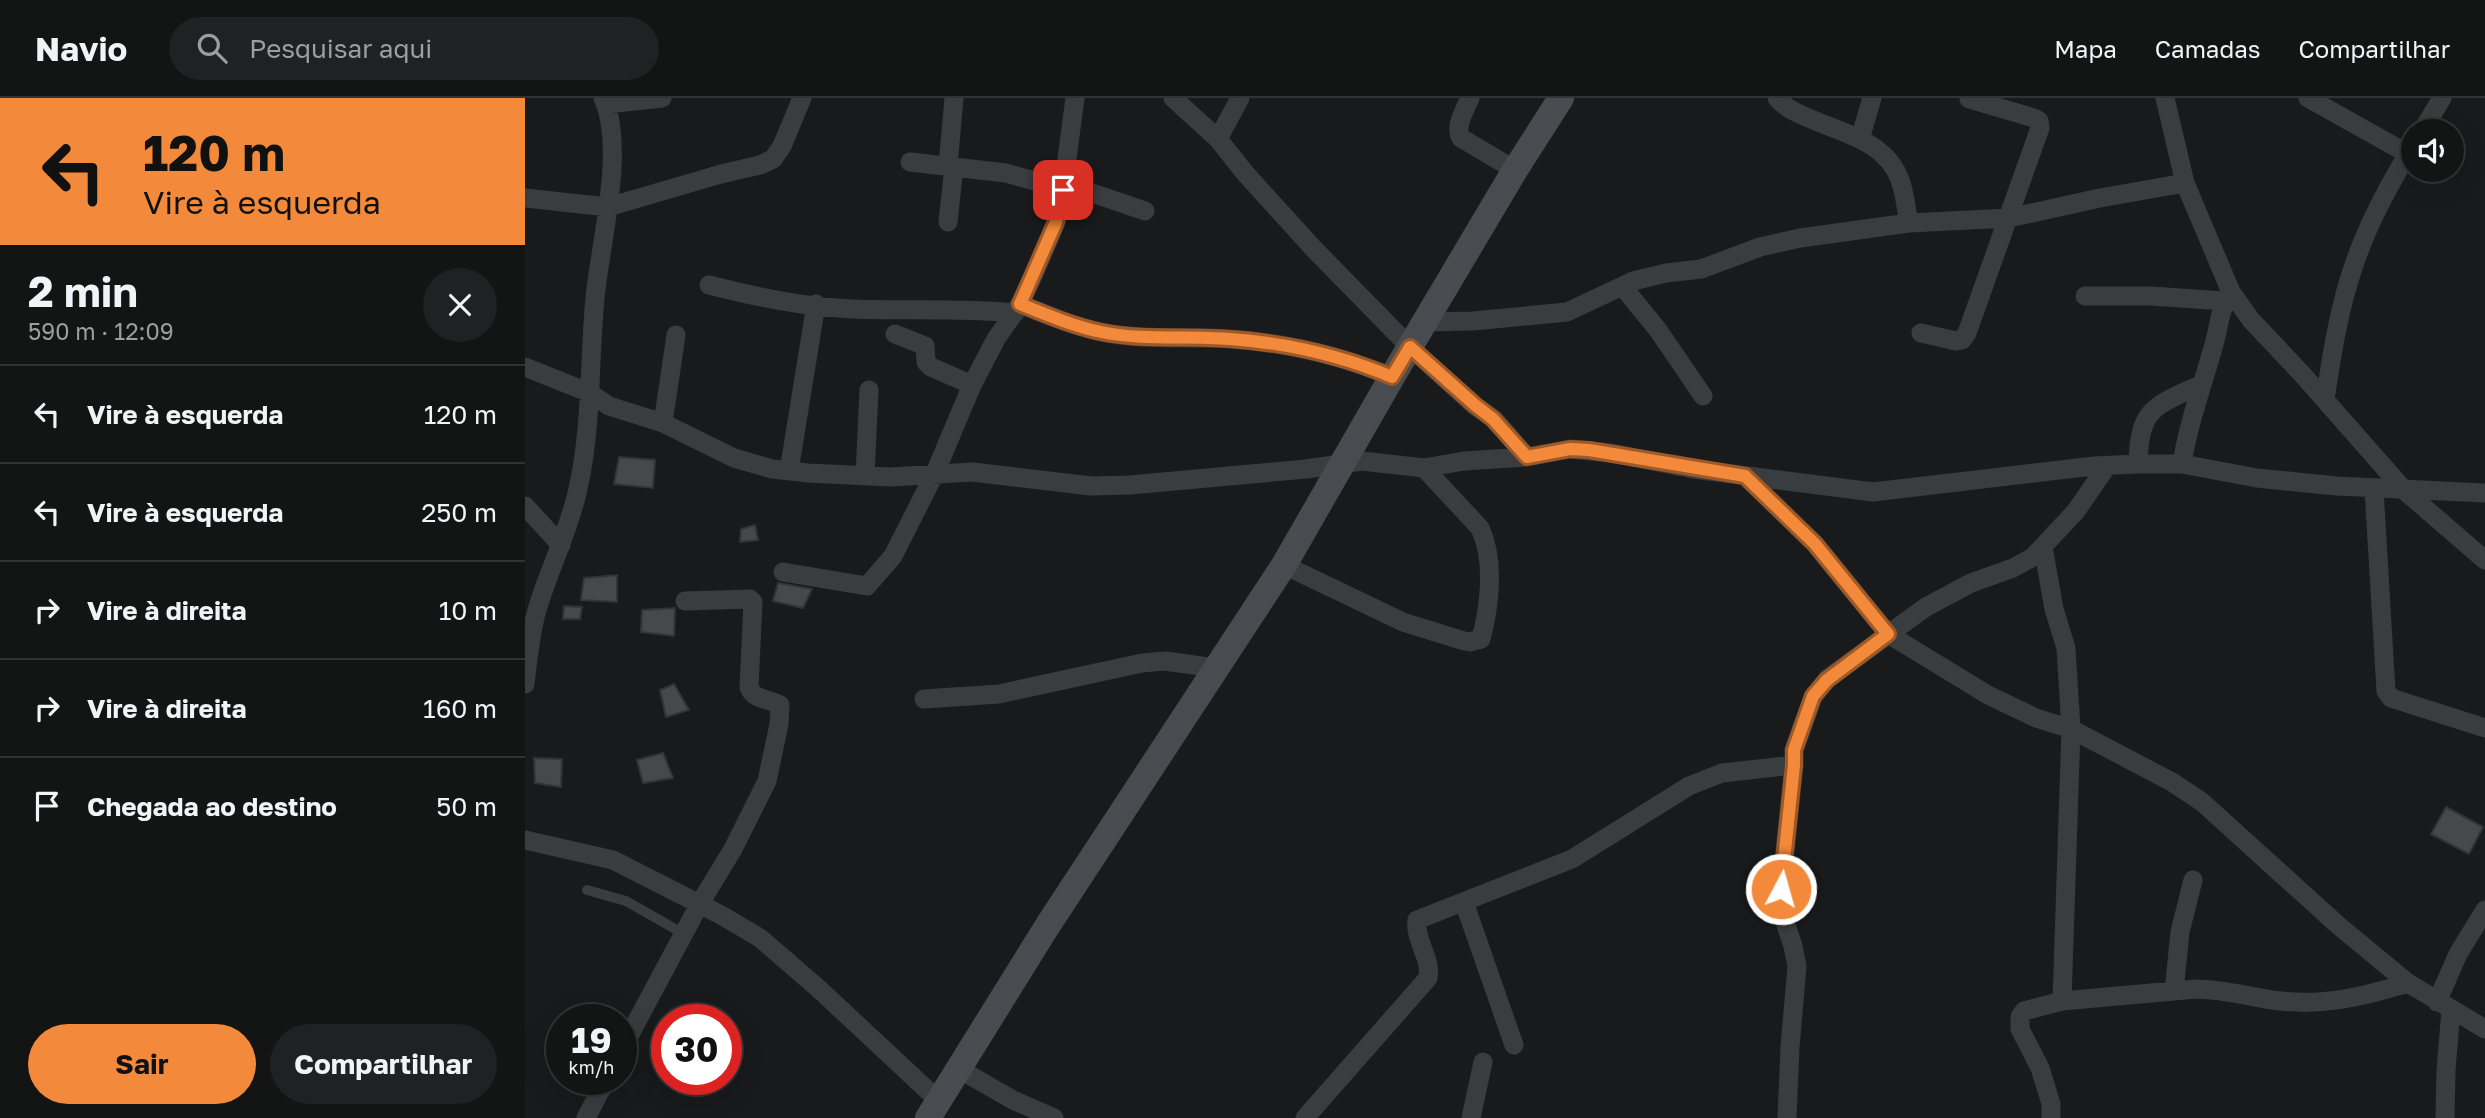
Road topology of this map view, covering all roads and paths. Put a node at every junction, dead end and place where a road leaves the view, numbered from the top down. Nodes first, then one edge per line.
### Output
1 (662, 98) edge
2 (801, 98) edge
3 (954, 98) edge
4 (1075, 98) edge
5 (1173, 98) edge
6 (1240, 98) edge
7 (1470, 98) edge
8 (1561, 98) edge
9 (1777, 98) edge
10 (1872, 98) edge
11 (2165, 98) edge
12 (2308, 98) edge
13 (2441, 98) edge
14 (1969, 99) edge
15 (605, 101) edge
16 (2428, 119) edge
17 (1218, 139) junction
18 (1860, 139) junction
19 (2401, 144) edge
20 (910, 162) dead end
21 (2401, 166) edge
22 (951, 167) junction
23 (1515, 170) junction
24 (2185, 183) junction
25 (1063, 190) junction
26 (525, 198) edge
27 (608, 207) junction
28 (1145, 211) dead end
29 (2009, 218) junction
30 (949, 222) dead end
31 (1909, 223) junction
32 (709, 285) dead end
33 (1623, 287) junction
34 (2085, 296) dead end
35 (2227, 297) junction
36 (816, 304) junction
37 (1017, 309) junction
38 (1426, 322) junction
39 (1921, 333) dead end
40 (895, 334) dead end
41 (676, 335) dead end
42 (1410, 347) junction
43 (525, 367) edge
44 (1392, 377) junction
45 (2202, 384) junction
46 (972, 386) junction
47 (869, 390) dead end
48 (590, 393) junction
49 (1703, 396) dead end
50 (2325, 400) junction
51 (663, 423) junction
52 (1527, 457) junction
53 (1343, 464) junction
54 (2138, 464) junction
55 (2182, 464) junction
56 (2107, 466) junction
57 (1424, 468) junction
58 (789, 471) junction
59 (935, 473) junction
60 (865, 476) junction
61 (1745, 476) junction
62 (2374, 489) junction
63 (2405, 491) junction
64 (2485, 493) edge
65 (525, 506) edge
66 (561, 545) junction
67 (2043, 547) junction
68 (2485, 560) edge
69 (1284, 565) junction
70 (783, 572) dead end
71 (685, 601) dead end
72 (1888, 634) junction
73 (1216, 668) junction
74 (525, 684) edge
75 (925, 699) dead end
76 (2485, 728) edge
77 (2071, 729) junction
78 (1794, 765) junction
79 (525, 840) edge
80 (2193, 880) dead end
81 (587, 890) dead end
82 (1464, 902) junction
83 (699, 905) junction
84 (2485, 910) edge
85 (684, 934) junction
86 (2408, 983) junction
87 (2174, 990) junction
88 (2061, 1001) junction
89 (2444, 1006) junction
90 (637, 1021) edge
91 (2485, 1029) edge
92 (1514, 1045) dead end
93 (1483, 1062) dead end
94 (959, 1069) junction
95 (598, 1095) edge
96 (934, 1110) edge
97 (586, 1118) edge
98 (1054, 1118) edge
99 (1305, 1118) edge
100 (1471, 1118) edge
101 (1787, 1118) edge
102 (2051, 1118) edge
103 (2445, 1118) edge

1 - 15 street
2 - 27 street
3 - 22 street
4 - 25 street
5 - 17 street
6 - 17 street
7 - 23 street
8 - 23 street
9 - 18 street
10 - 18 street
11 - 24 street
12 - 19 street
13 - 16 street
14 - 29 street
15 - 27 street
17 - 42 street
18 - 31 street
20 - 22 street
21 - 50 street
22 - 25 street
22 - 30 street
23 - 38 street
24 - 29 street
24 - 35 street
25 - 28 street
25 - 37 street
26 - 27 street
27 - 48 street
29 - 31 street
29 - 39 street
31 - 33 street
32 - 36 street
33 - 38 street
33 - 49 street
34 - 35 street
35 - 45 street
35 - 50 street
36 - 37 street
36 - 58 street
37 - 44 street
37 - 46 street
38 - 42 street
40 - 46 street
41 - 51 street
42 - 44 street
42 - 52 street
43 - 48 street
44 - 53 street
45 - 54 street
45 - 55 street
46 - 59 street
47 - 60 street
48 - 51 street
48 - 66 street
50 - 63 street
51 - 58 street
52 - 57 street
52 - 61 street
53 - 57 street
53 - 59 street
53 - 69 street
54 - 55 street
54 - 56 street
55 - 62 street
56 - 61 street
56 - 67 street
57 - 69 street
58 - 60 street
59 - 60 street
59 - 70 street
61 - 72 street
62 - 63 street
62 - 76 street
63 - 64 street
63 - 68 street
65 - 66 street
66 - 74 street
67 - 72 street
67 - 77 street
69 - 73 street
71 - 83 street
72 - 77 street
72 - 78 street
73 - 75 street
73 - 94 street
77 - 86 street
77 - 88 street
78 - 82 street
78 - 101 street
79 - 83 street
80 - 87 street
81 - 85 lane
82 - 92 street
82 - 99 street
83 - 85 street
83 - 96 street
84 - 89 street
85 - 90 street
86 - 87 street
86 - 89 street
87 - 88 street
88 - 102 street
89 - 91 street
89 - 103 street
93 - 100 street
94 - 96 street
94 - 98 street
95 - 97 street

